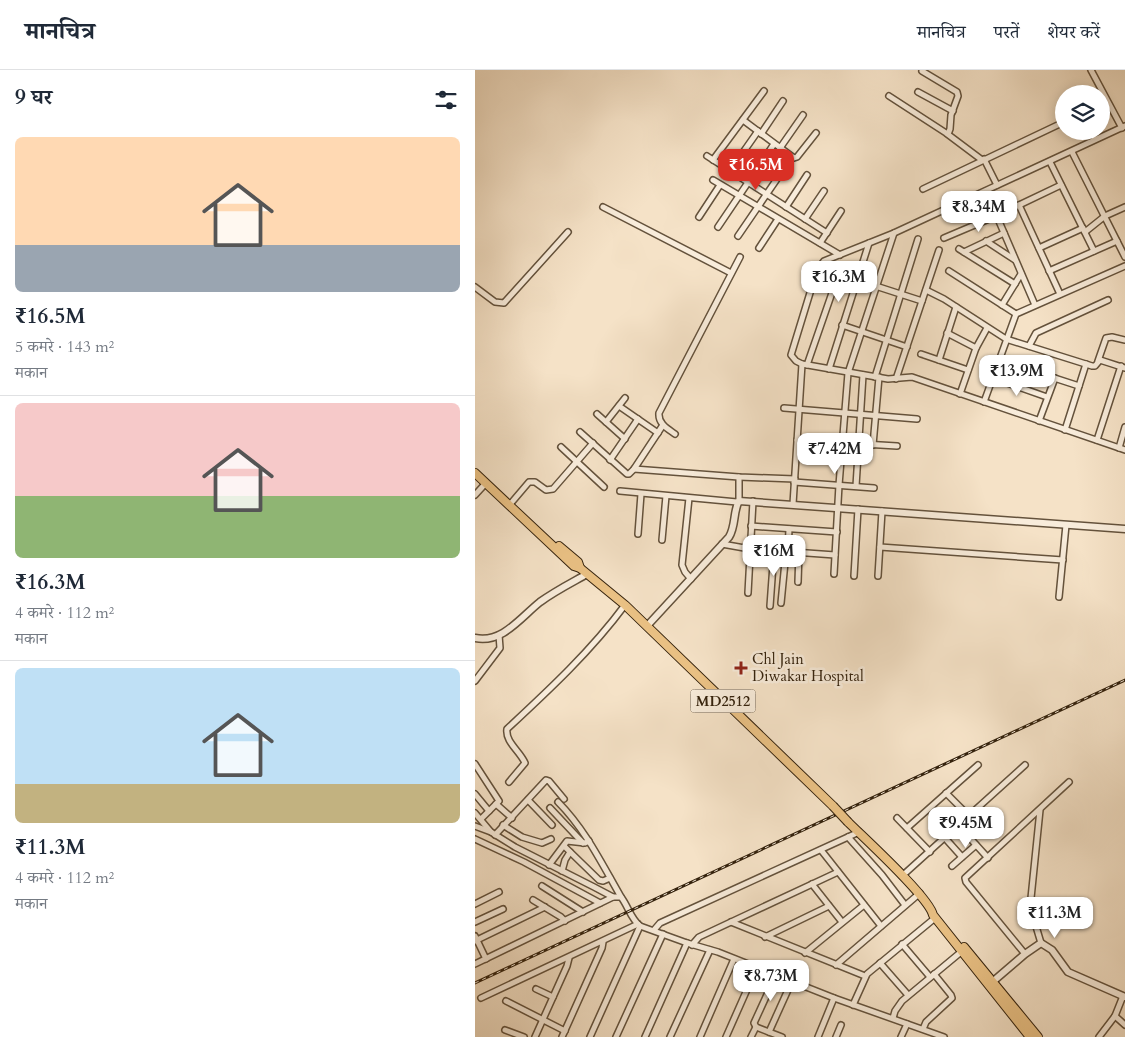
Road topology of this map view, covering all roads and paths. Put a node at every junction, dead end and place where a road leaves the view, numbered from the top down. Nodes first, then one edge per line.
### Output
1 (1091, 70) edge
2 (922, 71) edge
3 (764, 92) dead end
4 (918, 92) dead end
5 (889, 96) dead end
6 (783, 101) dead end
7 (953, 111) junction
8 (803, 115) dead end
9 (743, 120) junction
10 (1055, 126) edge
11 (1123, 127) edge
12 (759, 132) junction
13 (816, 133) dead end
14 (1110, 133) edge
15 (948, 134) junction
16 (1095, 140) edge
17 (774, 144) junction
18 (780, 148) junction
19 (1072, 152) junction
20 (707, 156) dead end
21 (792, 157) junction
22 (983, 159) junction
23 (713, 160) junction
24 (1050, 162) junction
25 (730, 171) junction
26 (807, 175) dead end
27 (713, 180) dead end
28 (747, 182) junction
29 (720, 184) junction
30 (1061, 185) junction
31 (997, 186) junction
32 (923, 189) dead end
33 (824, 191) dead end
34 (985, 191) junction
35 (766, 194) junction
36 (739, 195) junction
37 (1019, 205) junction
38 (785, 206) junction
39 (758, 207) junction
40 (603, 208) dead end
41 (1125, 208) edge
42 (841, 211) dead end
43 (997, 216) junction
44 (1105, 216) junction
45 (699, 217) dead end
46 (778, 219) junction
47 (805, 219) junction
48 (718, 227) dead end
49 (1084, 230) junction
50 (568, 232) dead end
51 (827, 233) junction
52 (894, 233) junction
53 (1004, 233) junction
54 (738, 236) dead end
55 (944, 238) dead end
56 (918, 239) dead end
57 (986, 241) junction
58 (1117, 241) junction
59 (869, 243) junction
60 (820, 244) junction
61 (759, 248) dead end
62 (1039, 248) junction
63 (939, 250) dead end
64 (1094, 251) junction
65 (840, 255) junction
66 (1125, 256) edge
67 (740, 257) dead end
68 (1015, 260) junction
69 (1125, 266) edge
70 (949, 271) dead end
71 (1049, 271) junction
72 (731, 273) junction
73 (1021, 274) junction
74 (857, 280) junction
75 (1015, 284) junction
76 (475, 287) edge
77 (876, 287) junction
78 (833, 290) dead end
79 (926, 290) junction
80 (1060, 294) junction
81 (900, 295) junction
82 (1108, 300) dead end
83 (922, 301) junction
84 (1002, 305) junction
85 (1035, 305) junction
86 (956, 307) junction
87 (1016, 314) junction
88 (842, 324) junction
89 (987, 328) junction
90 (861, 331) junction
91 (947, 333) junction
92 (1006, 339) junction
93 (886, 340) junction
94 (1125, 340) edge
95 (1029, 346) junction
96 (907, 347) junction
97 (976, 348) junction
98 (921, 354) dead end
99 (939, 360) junction
100 (999, 360) junction
101 (1098, 361) junction
102 (1086, 364) junction
103 (805, 365) junction
104 (1123, 367) edge
105 (829, 369) junction
106 (968, 370) junction
107 (848, 373) junction
108 (863, 375) junction
109 (877, 377) junction
110 (993, 378) junction
111 (1055, 378) junction
112 (896, 379) junction
113 (1079, 386) junction
114 (960, 394) junction
115 (1047, 397) junction
116 (625, 398) dead end
117 (984, 402) junction
118 (619, 406) junction
119 (784, 408) dead end
120 (799, 409) junction
121 (597, 414) dead end
122 (845, 414) junction
123 (860, 415) junction
124 (875, 416) junction
125 (638, 419) junction
126 (917, 419) dead end
127 (1039, 421) junction
128 (606, 422) junction
129 (663, 425) junction
130 (1125, 427) edge
131 (1065, 430) junction
132 (580, 432) dead end
133 (658, 433) junction
134 (675, 434) dead end
135 (625, 438) junction
136 (797, 440) junction
137 (1097, 440) junction
138 (593, 443) junction
139 (842, 443) junction
140 (859, 444) junction
141 (873, 445) junction
142 (897, 446) dead end
143 (561, 447) dead end
144 (1119, 448) junction
145 (1125, 450) edge
146 (610, 460) junction
147 (577, 462) junction
148 (475, 466) edge
149 (633, 469) junction
150 (475, 473) edge
151 (739, 477) junction
152 (795, 481) junction
153 (486, 483) junction
154 (839, 485) junction
155 (856, 486) junction
156 (604, 487) dead end
157 (874, 488) dead end
158 (620, 491) dead end
159 (641, 494) junction
160 (475, 495) edge
161 (666, 496) junction
162 (689, 498) junction
163 (738, 501) junction
164 (753, 501) junction
165 (512, 502) junction
166 (793, 504) junction
167 (839, 508) junction
168 (858, 509) junction
169 (882, 511) junction
170 (1066, 525) junction
171 (751, 526) junction
172 (789, 529) junction
173 (1125, 529) edge
174 (837, 532) junction
175 (638, 534) dead end
176 (662, 540) dead end
177 (723, 544) junction
178 (880, 547) junction
179 (750, 549) junction
180 (774, 551) junction
181 (787, 552) junction
182 (799, 552) junction
183 (835, 555) junction
184 (1063, 560) junction
185 (580, 568) junction
186 (587, 574) junction
187 (834, 574) dead end
188 (854, 576) dead end
189 (878, 576) dead end
190 (691, 579) junction
191 (798, 582) dead end
192 (748, 594) dead end
193 (1059, 597) dead end
194 (781, 603) dead end
195 (625, 604) junction
196 (771, 606) dead end
197 (647, 626) junction
198 (499, 635) junction
199 (475, 638) edge
200 (475, 681) edge
201 (475, 764) edge
202 (978, 765) dead end
203 (1025, 765) dead end
204 (509, 782) dead end
205 (1069, 782) dead end
206 (946, 793) junction
207 (475, 794) edge
208 (564, 799) dead end
209 (527, 800) junction
210 (558, 802) dead end
211 (497, 803) junction
212 (550, 808) dead end
213 (1040, 810) junction
214 (489, 811) junction
215 (475, 813) edge
216 (969, 816) junction
217 (897, 818) dead end
218 (481, 819) junction
219 (508, 822) junction
220 (552, 825) dead end
221 (475, 826) edge
222 (959, 826) junction
223 (907, 828) junction
224 (859, 832) junction
225 (493, 833) junction
226 (848, 837) junction
227 (945, 838) junction
228 (475, 839) edge
229 (551, 839) dead end
230 (586, 842) junction
231 (976, 845) junction
232 (564, 846) junction
233 (821, 850) junction
234 (569, 852) junction
235 (930, 852) junction
236 (962, 857) junction
237 (988, 858) junction
238 (549, 865) junction
239 (952, 866) dead end
240 (562, 871) junction
241 (838, 872) junction
242 (903, 876) junction
243 (610, 878) junction
244 (812, 884) junction
245 (542, 886) dead end
246 (499, 892) dead end
247 (919, 893) junction
248 (613, 896) junction
249 (621, 897) junction
250 (533, 900) dead end
251 (600, 903) junction
252 (475, 904) edge
253 (864, 905) junction
254 (829, 906) junction
255 (905, 906) junction
256 (545, 907) junction
257 (503, 909) dead end
258 (583, 912) junction
259 (933, 914) junction
260 (475, 922) edge
261 (565, 922) junction
262 (731, 922) junction
263 (842, 922) junction
264 (639, 925) junction
265 (881, 926) junction
266 (654, 930) junction
267 (663, 934) junction
268 (765, 937) junction
269 (476, 939) edge
270 (603, 942) junction
271 (1041, 943) junction
272 (690, 944) junction
273 (902, 944) junction
274 (710, 950) junction
275 (961, 952) junction
276 (805, 953) junction
277 (1025, 954) junction
278 (569, 958) junction
279 (735, 958) junction
280 (486, 959) junction
281 (880, 963) junction
282 (475, 964) edge
283 (836, 964) junction
284 (757, 968) junction
285 (776, 975) junction
286 (865, 976) junction
287 (932, 976) junction
288 (792, 981) junction
289 (990, 983) junction
290 (536, 989) dead end
291 (908, 995) junction
292 (553, 997) junction
293 (1124, 997) edge
294 (481, 998) dead end
295 (834, 998) junction
296 (506, 1001) dead end
297 (853, 1004) junction
298 (1115, 1016) junction
299 (893, 1018) junction
300 (543, 1020) junction
301 (907, 1024) junction
302 (1125, 1024) edge
303 (841, 1025) dead end
304 (756, 1027) junction
305 (923, 1029) junction
306 (505, 1030) dead end
307 (565, 1031) junction
308 (769, 1032) junction
309 (779, 1036) edge
310 (524, 1037) edge
311 (535, 1037) edge
312 (562, 1037) edge
313 (590, 1037) edge
314 (616, 1037) edge
315 (645, 1037) edge
316 (670, 1037) edge
317 (701, 1037) edge
318 (726, 1037) edge
319 (751, 1037) edge
320 (818, 1037) edge
321 (836, 1037) edge
322 (901, 1037) edge
323 (944, 1037) edge
324 (1030, 1037) edge
325 (1038, 1037) edge
326 (1099, 1037) edge

1 - 11 street
2 - 7 street
3 - 9 street
4 - 7 street
5 - 15 street
6 - 12 street
7 - 15 street
8 - 18 street
9 - 12 street
9 - 23 street
10 - 22 street
11 - 14 street
12 - 17 street
12 - 25 street
13 - 21 street
15 - 22 street
16 - 19 street
17 - 18 street
17 - 28 street
18 - 21 street
19 - 24 street
19 - 44 street
20 - 23 street
21 - 35 street
22 - 31 street
22 - 32 street
23 - 25 street
24 - 30 street
24 - 31 street
25 - 28 street
26 - 38 street
27 - 29 street
28 - 35 street
28 - 36 street
29 - 36 street
29 - 45 street
30 - 37 street
30 - 49 street
31 - 34 street
33 - 47 street
34 - 43 street
34 - 52 street
35 - 38 street
35 - 39 street
36 - 39 street
36 - 48 street
37 - 43 street
37 - 62 street
38 - 47 street
39 - 46 street
39 - 54 street
40 - 72 street
41 - 44 street
42 - 51 street
43 - 53 street
43 - 55 street
44 - 49 street
44 - 58 street
46 - 60 street
46 - 61 street
47 - 51 street
49 - 62 street
49 - 64 street
50 - 76 street
51 - 60 street
52 - 59 street
52 - 77 street
53 - 57 street
53 - 68 street
56 - 81 street
57 - 68 street
57 - 75 street
58 - 64 street
58 - 66 street
59 - 65 street
59 - 74 street
60 - 65 street
62 - 71 street
63 - 79 street
64 - 71 street
65 - 103 street
67 - 72 street
68 - 73 street
69 - 80 street
70 - 84 street
71 - 80 street
72 - 129 street
73 - 75 street
73 - 85 street
74 - 77 street
74 - 88 street
75 - 84 street
77 - 81 street
77 - 90 street
78 - 103 street
79 - 83 street
79 - 86 street
80 - 85 street
81 - 83 street
81 - 93 street
82 - 95 street
83 - 96 street
84 - 87 street
85 - 87 street
86 - 89 street
86 - 91 street
87 - 92 street
88 - 90 street
88 - 105 street
89 - 92 street
89 - 97 street
90 - 93 street
90 - 107 street
91 - 97 street
91 - 99 street
92 - 95 street
92 - 100 street
93 - 96 street
93 - 109 street
94 - 101 street
95 - 102 street
96 - 112 street
97 - 106 street
98 - 99 street
99 - 106 street
100 - 110 street
100 - 111 street
101 - 102 street
101 - 104 street
102 - 113 street
103 - 105 street
103 - 120 street
104 - 137 street
105 - 107 street
106 - 114 street
107 - 108 street
107 - 122 street
108 - 109 street
108 - 123 street
109 - 112 street
109 - 124 street
110 - 115 street
110 - 117 street
111 - 113 street
111 - 115 street
112 - 114 street
113 - 131 street
114 - 117 street
115 - 127 street
116 - 118 street
117 - 127 street
118 - 125 street
118 - 128 street
119 - 120 street
120 - 122 street
120 - 136 street
121 - 128 street
122 - 123 street
122 - 139 street
123 - 124 street
123 - 140 street
124 - 126 street
124 - 141 street
125 - 133 street
125 - 135 street
127 - 131 street
128 - 135 street
129 - 133 street
129 - 134 street
130 - 144 street
131 - 137 street
132 - 138 street
133 - 149 street
135 - 146 street
136 - 139 street
136 - 152 street
137 - 144 street
138 - 146 street
138 - 147 street
139 - 140 street
139 - 154 street
140 - 141 street
140 - 155 street
141 - 142 street
143 - 147 street
144 - 145 street
146 - 149 street
147 - 156 street
147 - 165 street
148 - 165 main road, MD2512
149 - 151 street
150 - 153 main road, MD2512
151 - 152 street
151 - 163 street
152 - 154 street
152 - 166 street
153 - 160 street
153 - 185 main road, MD2512
154 - 155 street
154 - 167 street
155 - 157 street
158 - 159 street
159 - 161 street
159 - 175 street
161 - 162 street
161 - 176 street
162 - 163 street
162 - 190 street
163 - 164 street
163 - 177 street
164 - 166 street
164 - 171 street
165 - 185 main road, MD2512
166 - 167 street
167 - 168 street
167 - 174 street
168 - 169 street
168 - 188 street
169 - 170 street
169 - 178 street
170 - 173 street
170 - 184 street
171 - 172 street
171 - 179 street
172 - 174 street
172 - 181 street
174 - 183 street
177 - 179 street
177 - 190 street
178 - 184 street
178 - 189 street
179 - 180 street
179 - 192 street
180 - 181 street
180 - 196 street
181 - 182 street
181 - 194 street
182 - 183 street
182 - 191 street
183 - 187 street
184 - 193 street
185 - 186 main road, MD2512
186 - 195 main road, MD2512
186 - 198 street
190 - 197 street
195 - 197 main road, MD2512
195 - 204 street
197 - 224 main road, MD2512, bridge
198 - 199 street
198 - 200 street
201 - 211 street
202 - 206 street
203 - 216 street
205 - 213 street
206 - 216 street
206 - 223 street
207 - 214 street
208 - 209 street
209 - 219 street
209 - 220 street
210 - 230 street
211 - 214 street
211 - 219 street
212 - 230 street
213 - 237 street
213 - 271 street
214 - 218 street
215 - 218 street
216 - 222 street
217 - 223 street
218 - 225 street
219 - 225 street
219 - 229 street
221 - 225 street
222 - 227 street
222 - 231 street
223 - 235 street
224 - 226 street
224 - 242 main road, MD2512
225 - 238 street
226 - 233 street
226 - 255 street
227 - 235 street
227 - 236 street
228 - 251 street
230 - 232 street
230 - 243 street
231 - 236 street
231 - 237 street
232 - 234 street
232 - 238 street
233 - 241 street
233 - 266 street
234 - 240 street
234 - 243 street
235 - 242 street
236 - 239 street
237 - 277 street
238 - 240 street
240 - 248 street
241 - 244 street
241 - 253 street
242 - 247 main road, MD2512
243 - 249 street
244 - 254 street
244 - 262 street
245 - 258 street
246 - 252 street
247 - 255 street
247 - 259 main road, MD2512
248 - 249 street
248 - 251 street
249 - 264 street
250 - 256 street
251 - 258 street
253 - 263 street
253 - 265 street
254 - 263 street
254 - 268 street
255 - 265 street
256 - 261 street
256 - 269 street
257 - 260 street
258 - 261 street
259 - 273 street
259 - 275 main road, MD2512
259 - 289 main road, MD2512
261 - 280 street
262 - 268 street
262 - 272 street
263 - 276 street
264 - 266 street
264 - 270 street
264 - 313 street
265 - 283 street
266 - 267 street
267 - 272 street
267 - 314 street
268 - 276 street
269 - 280 street
270 - 278 street
270 - 307 street
271 - 277 street
271 - 293 street
272 - 274 street
272 - 315 street
273 - 281 street
273 - 287 street
274 - 279 street
274 - 316 street
275 - 287 street
275 - 289 main road, MD2512
276 - 283 street
277 - 289 street
278 - 292 street
278 - 294 street
279 - 284 street
279 - 317 street
280 - 282 street
281 - 286 street
281 - 291 street
283 - 286 street
284 - 285 street
284 - 318 street
285 - 288 street
285 - 304 street
286 - 297 street
287 - 291 street
287 - 305 street
288 - 295 street
288 - 308 street
289 - 324 main road, MD2512
289 - 325 main road, MD2512
290 - 292 street
291 - 299 street
292 - 300 street
293 - 298 street
295 - 297 street
295 - 320 street
296 - 300 street
297 - 299 street
298 - 302 street
298 - 326 street
299 - 301 street
300 - 307 street
300 - 311 street
301 - 305 street
301 - 322 street
303 - 321 street
304 - 308 street
304 - 319 street
305 - 323 street
306 - 310 street
307 - 312 street
308 - 309 street

